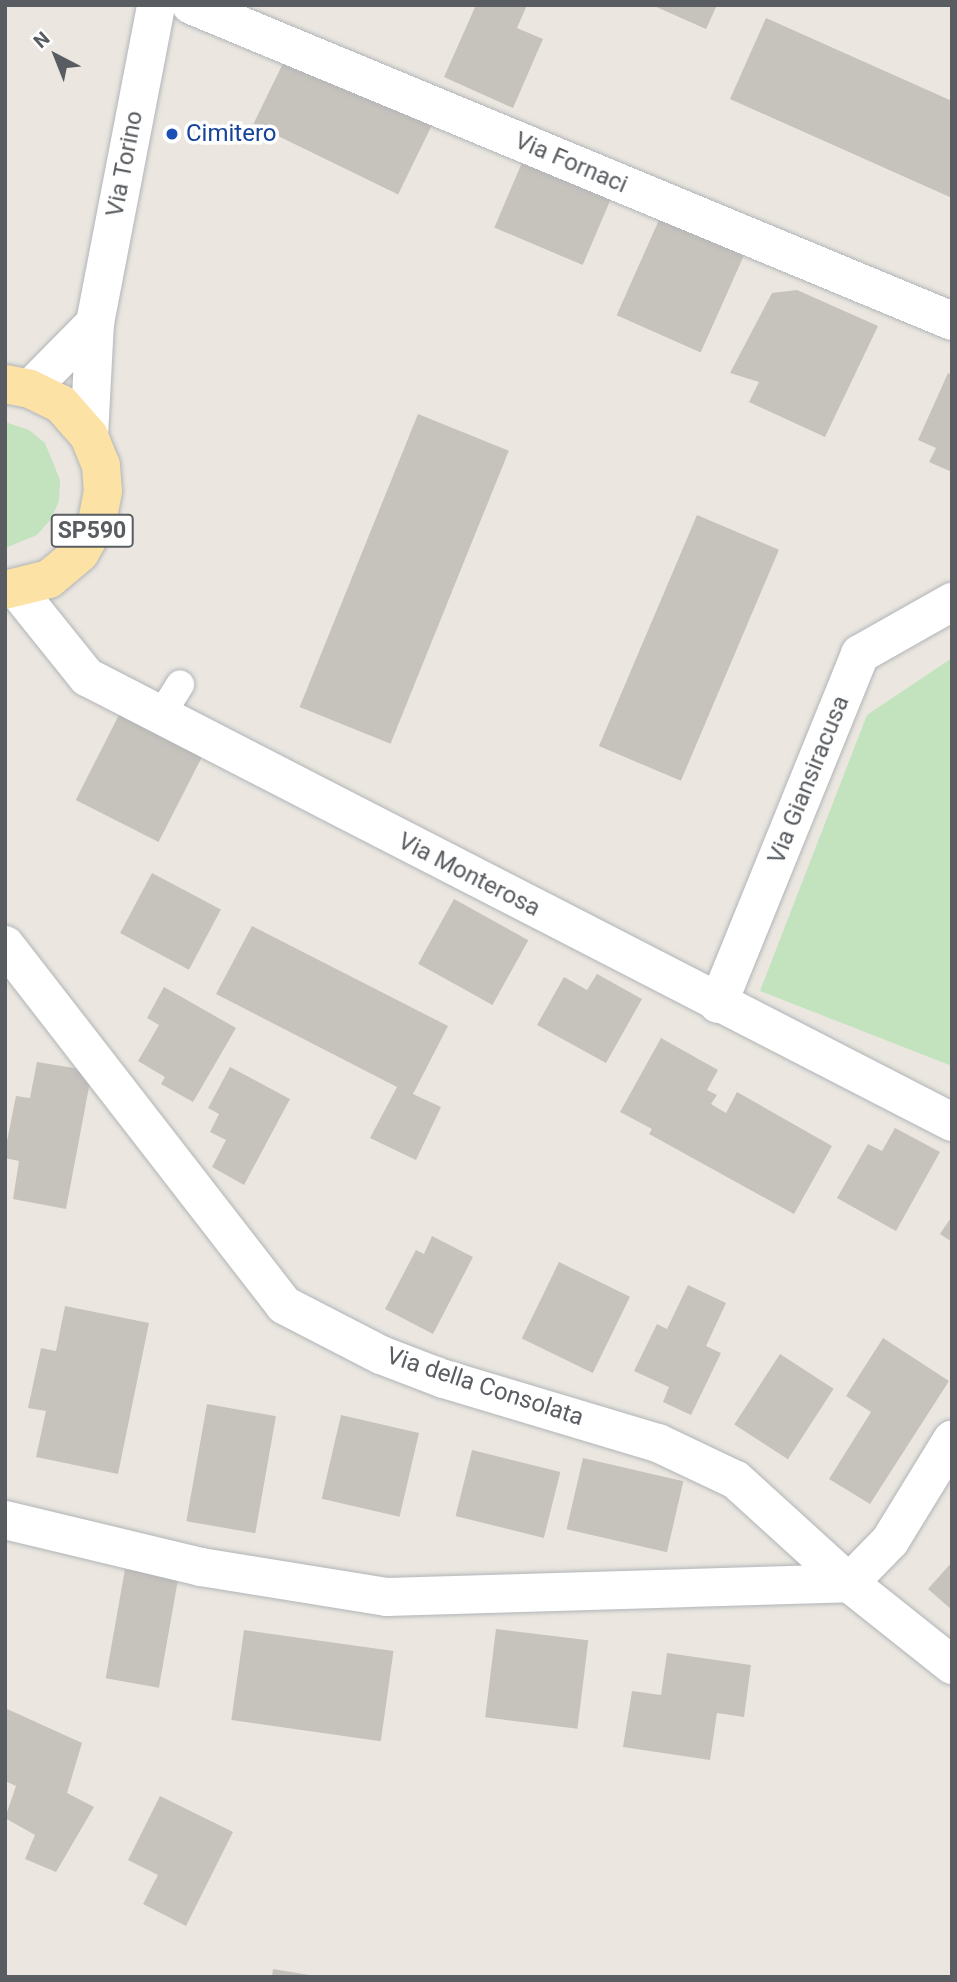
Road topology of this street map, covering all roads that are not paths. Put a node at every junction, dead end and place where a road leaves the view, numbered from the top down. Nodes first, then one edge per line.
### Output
1 (156, 5) edge
2 (191, 5) edge
3 (952, 321) edge
4 (95, 323) junction
5 (18, 386) edge
6 (89, 436) junction
7 (9, 598) edge
8 (952, 601) edge
9 (5, 945) edge
10 (718, 1004) junction
11 (952, 1122) edge
12 (952, 1440) edge
13 (5, 1520) edge
14 (849, 1583) junction
15 (952, 1665) edge

1 - 4 street, Via Torino / SP590
2 - 3 street, Via Fornaci
4 - 5 street, Via Torino / SP590
4 - 6 street, Via Torino / SP590
5 - 6 main road, Via Torino / SP590
6 - 7 main road, Via Torino / SP590
7 - 10 street, Via Monterosa
8 - 10 street, Via Giansiracusa
9 - 14 street, Via della Consolata
10 - 11 street, Via Monterosa
12 - 14 street
13 - 14 street
14 - 15 street, Via della Consolata

